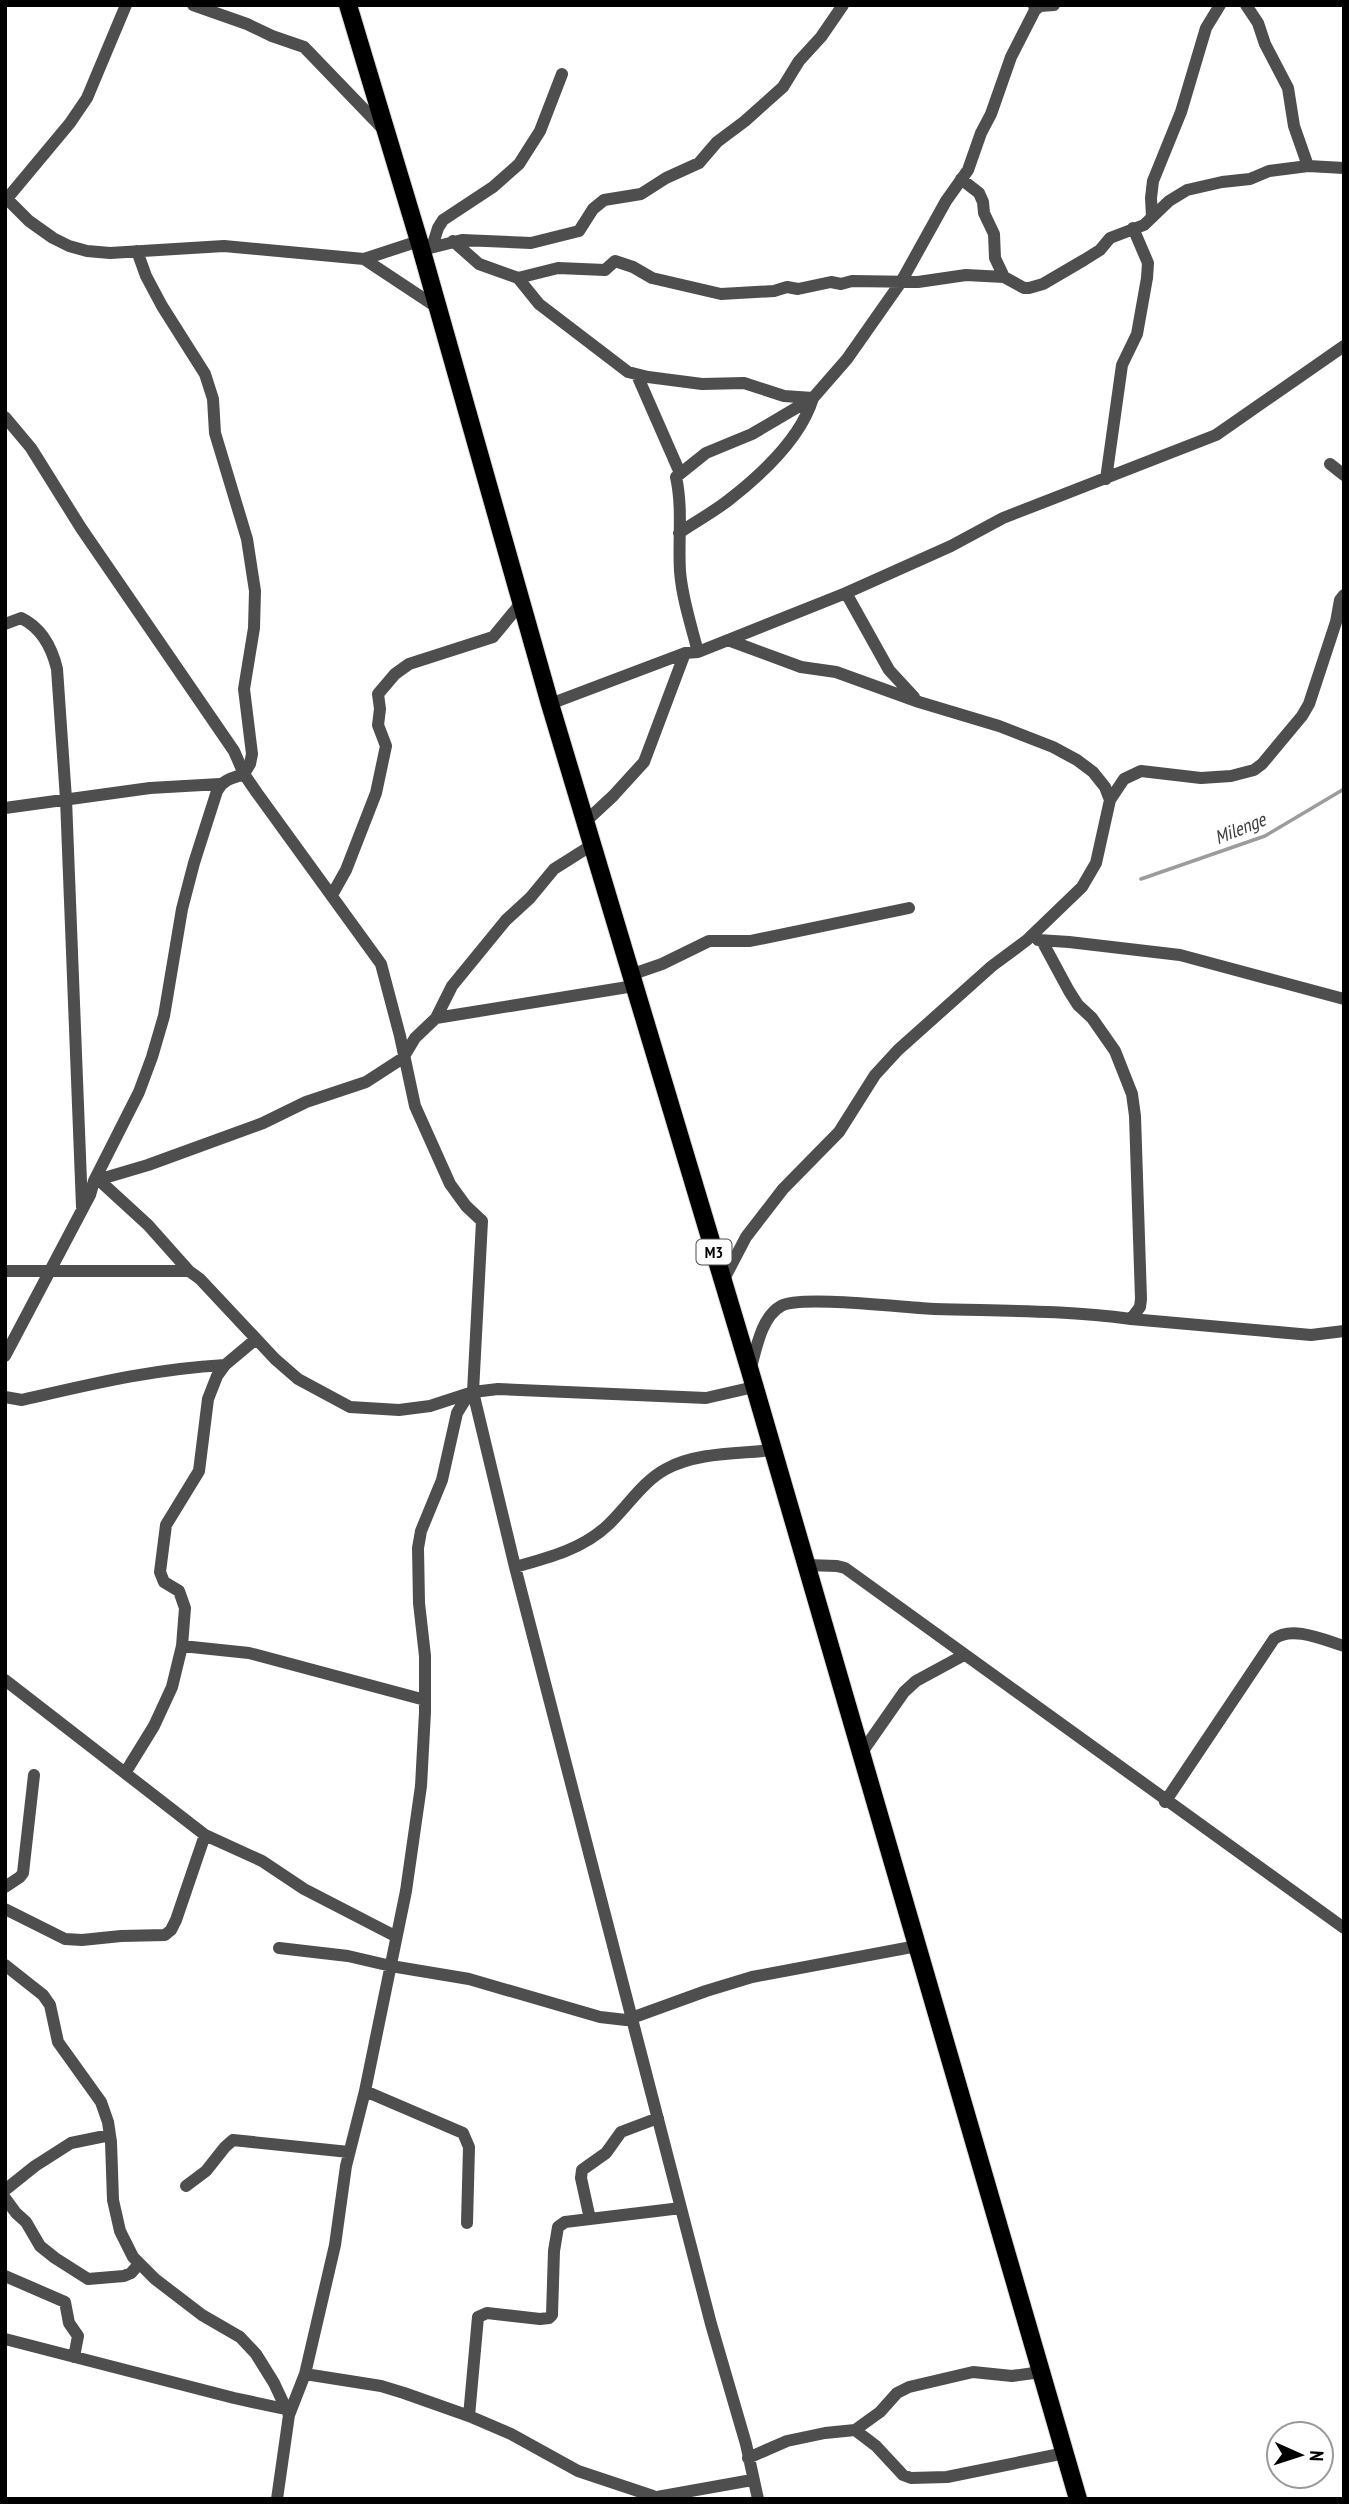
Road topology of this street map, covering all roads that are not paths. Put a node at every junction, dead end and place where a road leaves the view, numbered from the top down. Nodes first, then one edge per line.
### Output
1 (126, 5) edge
2 (193, 5) edge
3 (843, 5) edge
4 (1054, 5) edge
5 (1220, 5) edge
6 (1246, 5) edge
7 (346, 8) edge
8 (1035, 8) edge
9 (562, 74) dead end
10 (386, 131) junction
11 (1308, 166) junction
12 (1344, 168) edge
13 (961, 180) junction
14 (6, 199) edge
15 (1152, 217) junction
16 (1133, 228) junction
17 (453, 241) junction
18 (424, 246) junction
19 (136, 251) junction
20 (364, 260) junction
21 (1004, 277) junction
22 (518, 278) junction
23 (901, 282) junction
24 (438, 308) junction
25 (1344, 346) edge
26 (637, 375) junction
27 (813, 398) junction
28 (5, 417) edge
29 (1330, 464) dead end
30 (680, 473) junction
31 (1344, 475) edge
32 (1105, 479) junction
33 (679, 533) junction
34 (846, 593) junction
35 (1344, 595) edge
36 (522, 602) junction
37 (5, 624) edge
38 (728, 639) junction
39 (691, 652) junction
40 (919, 702) junction
41 (550, 704) junction
42 (244, 774) junction
43 (220, 784) junction
44 (66, 799) junction
45 (1110, 800) junction
46 (5, 808) edge
47 (585, 822) junction
48 (592, 845) junction
49 (332, 895) junction
50 (909, 908) dead end
51 (1027, 940) junction
52 (1042, 941) junction
53 (632, 981) junction
54 (1344, 999) edge
55 (436, 1018) junction
56 (403, 1058) junction
57 (97, 1181) junction
58 (82, 1207) junction
59 (50, 1270) junction
60 (5, 1271) edge
61 (189, 1271) junction
62 (723, 1281) junction
63 (1131, 1318) junction
64 (1344, 1331) edge
65 (256, 1339) junction
66 (5, 1356) edge
67 (225, 1365) junction
68 (752, 1379) junction
69 (473, 1392) junction
70 (5, 1397) edge
71 (773, 1450) junction
72 (806, 1565) junction
73 (515, 1567) junction
74 (183, 1646) junction
75 (1344, 1646) edge
76 (964, 1655) junction
77 (5, 1679) edge
78 (425, 1700) junction
79 (860, 1755) junction
80 (125, 1773) junction
81 (34, 1775) dead end
82 (1166, 1802) junction
83 (205, 1835) junction
84 (5, 1887) edge
85 (5, 1909) edge
86 (1344, 1928) edge
87 (395, 1936) junction
88 (917, 1946) junction
89 (279, 1948) dead end
90 (5, 1965) edge
91 (391, 1966) junction
92 (632, 2017) junction
93 (365, 2091) junction
94 (659, 2118) junction
95 (110, 2134) junction
96 (349, 2152) junction
97 (186, 2186) dead end
98 (5, 2190) edge
99 (5, 2198) edge
100 (681, 2208) junction
101 (590, 2219) junction
102 (467, 2223) dead end
103 (139, 2264) junction
104 (5, 2276) edge
105 (5, 2339) edge
106 (74, 2357) junction
107 (1041, 2372) junction
108 (305, 2374) junction
109 (287, 2412) junction
110 (469, 2416) junction
111 (855, 2430) junction
112 (1065, 2453) junction
113 (748, 2458) junction
114 (752, 2480) junction
115 (649, 2497) edge
116 (277, 2499) edge
117 (758, 2499) edge
118 (1078, 2499) edge

1 - 14 street
2 - 10 street
3 - 17 street
4 - 8 street
5 - 15 street
6 - 11 street
7 - 10 main road, M3
8 - 13 street
9 - 18 street
10 - 18 main road, M3
11 - 12 street
11 - 15 street
13 - 21 street
13 - 23 street
14 - 19 street
15 - 16 street
16 - 21 street
16 - 32 street
17 - 18 street
17 - 22 street
18 - 20 street
18 - 24 main road, M3
19 - 20 street
19 - 42 street
20 - 24 street
21 - 23 street
22 - 23 street
22 - 26 street
23 - 27 street
24 - 36 main road, M3
25 - 32 street
26 - 27 street
26 - 30 street
27 - 30 street
27 - 33 street
28 - 42 street
29 - 31 street
30 - 33 street
32 - 34 street
33 - 39 street
34 - 38 street
34 - 40 street
35 - 45 street
36 - 41 main road, M3
36 - 49 street
37 - 44 street
38 - 39 street
38 - 40 street
39 - 41 street
39 - 47 street
40 - 45 street
41 - 47 main road, M3
42 - 43 street
42 - 49 street
43 - 44 street
43 - 57 street
44 - 46 street
44 - 58 street
45 - 51 street
47 - 48 main road, M3
48 - 53 main road, M3
48 - 55 street
49 - 56 street
50 - 53 street
51 - 52 street
51 - 62 street
52 - 54 street
52 - 63 street
53 - 55 street
53 - 62 main road, M3
55 - 56 street
56 - 57 street
56 - 69 street
57 - 58 street
57 - 61 street
58 - 59 street
59 - 60 street
59 - 61 street
59 - 66 street
61 - 65 street
62 - 68 main road, M3
63 - 64 street
63 - 68 street
65 - 67 street
65 - 69 street
67 - 70 street
67 - 74 street
68 - 69 street
68 - 71 main road, M3
69 - 73 street
69 - 78 street
71 - 72 main road, M3
71 - 73 street
72 - 76 street
72 - 79 main road, M3
73 - 92 street
74 - 78 street
74 - 80 street
75 - 82 street
76 - 79 street
76 - 82 street
77 - 80 street
78 - 87 street
79 - 88 main road, M3
80 - 83 street
81 - 84 street
82 - 86 street
83 - 85 street
83 - 87 street
87 - 91 street
88 - 92 street
88 - 107 main road, M3
89 - 91 street
90 - 95 street
91 - 92 street
91 - 93 street
92 - 94 street
93 - 96 street
93 - 102 street
94 - 100 street
94 - 101 street
95 - 98 street
95 - 103 street
96 - 97 street
96 - 108 street
99 - 103 street
100 - 101 street
100 - 113 street
101 - 110 street
103 - 109 street
104 - 106 street
105 - 106 street
106 - 109 street
107 - 111 street
107 - 112 main road, M3
108 - 109 street
108 - 110 street
109 - 116 street
110 - 115 street
111 - 112 street
111 - 113 street
112 - 118 main road, M3
113 - 114 street
114 - 115 street
114 - 117 street

